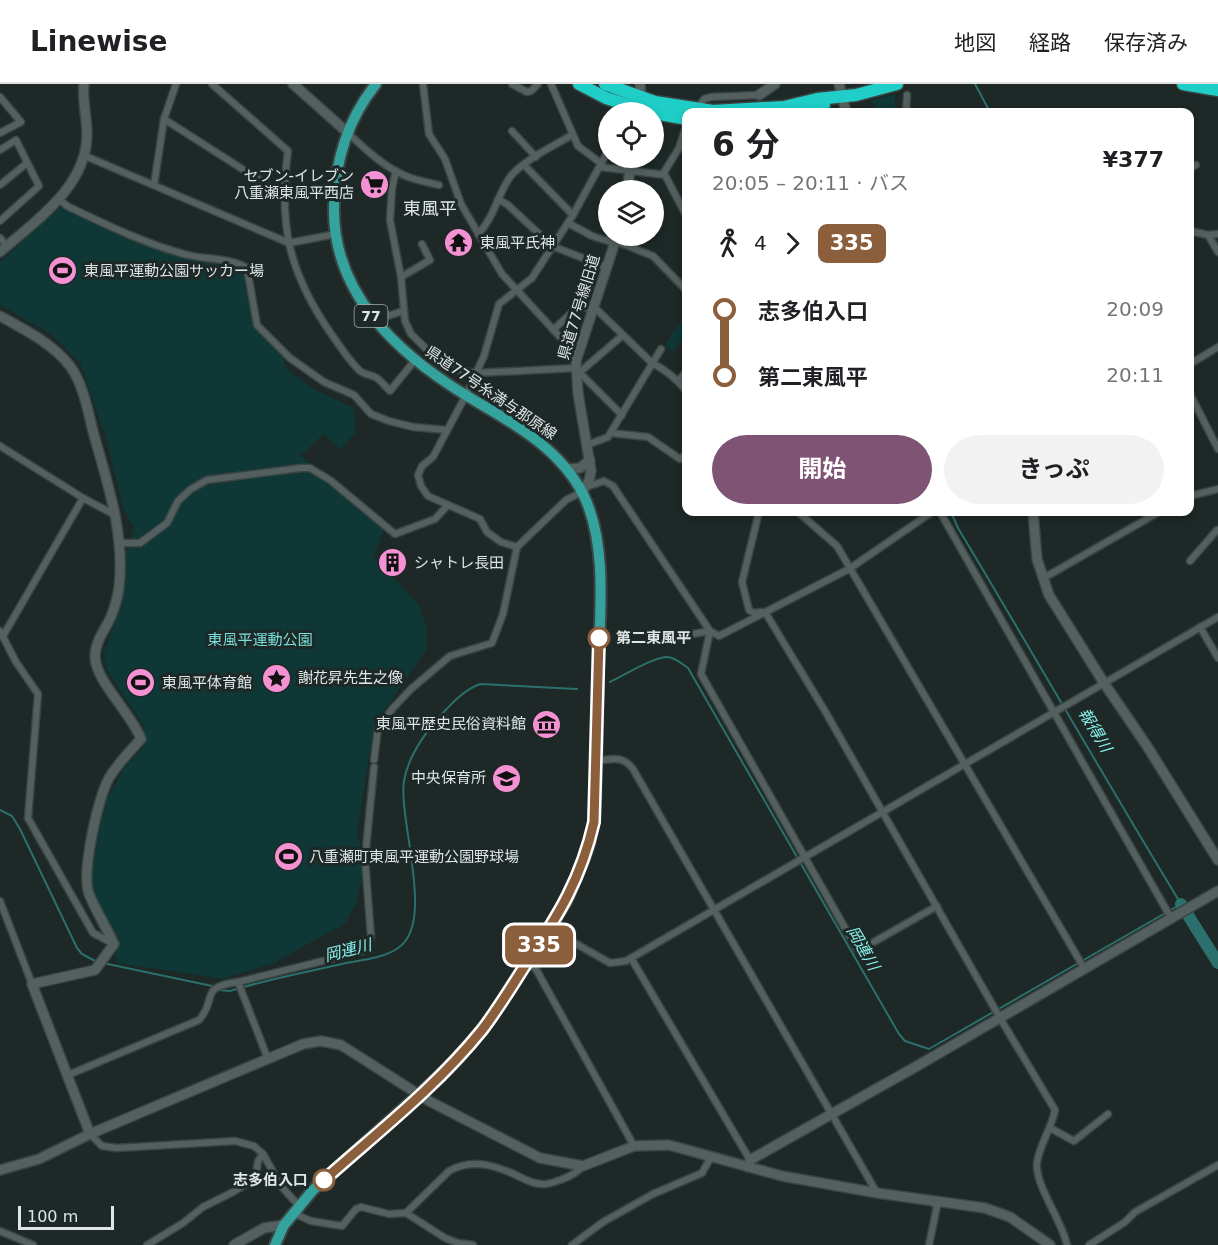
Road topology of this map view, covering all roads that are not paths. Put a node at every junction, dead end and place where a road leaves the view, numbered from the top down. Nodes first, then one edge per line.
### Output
1 (84, 84) edge
2 (176, 84) edge
3 (212, 84) edge
4 (293, 84) edge
5 (376, 84) edge
6 (423, 84) edge
7 (513, 84) edge
8 (537, 84) edge
9 (551, 84) edge
10 (579, 84) edge
11 (605, 84) edge
12 (640, 84) edge
13 (775, 84) edge
14 (839, 84) edge
15 (897, 84) edge
16 (1183, 84) edge
17 (1218, 90) edge
18 (759, 95) joint
19 (907, 95) dead end
20 (0, 97) edge
21 (842, 97) junction
22 (620, 102) edge
23 (634, 102) edge
24 (644, 102) edge
25 (697, 108) edge
26 (772, 108) edge
27 (812, 108) edge
28 (845, 108) edge
29 (906, 108) edge
30 (664, 109) edge
31 (682, 110) edge
32 (664, 114) edge
33 (164, 119) junction
34 (682, 120) edge
35 (512, 131) dead end
36 (0, 133) edge
37 (348, 133) junction
38 (572, 135) junction
39 (682, 138) edge
40 (0, 150) edge
41 (83, 155) junction
42 (536, 157) junction
43 (27, 163) junction
44 (598, 163) edge
45 (524, 165) junction
46 (600, 168) edge
47 (616, 168) edge
48 (630, 170) junction
49 (396, 171) junction
50 (663, 174) junction
51 (628, 180) edge
52 (0, 185) edge
53 (154, 185) junction
54 (439, 185) dead end
55 (283, 195) junction
56 (498, 199) junction
57 (60, 200) junction
58 (682, 206) edge
59 (573, 215) junction
60 (0, 221) edge
61 (568, 223) junction
62 (1194, 232) edge
63 (336, 234) junction
64 (478, 234) junction
65 (1218, 234) edge
66 (1208, 235) junction
67 (598, 237) edge
68 (0, 238) edge
69 (289, 243) junction
70 (422, 244) dead end
71 (552, 246) junction
72 (613, 246) edge
73 (629, 246) edge
74 (4, 249) edge
75 (1218, 252) edge
76 (606, 267) junction
77 (401, 277) junction
78 (682, 286) edge
79 (516, 290) junction
80 (593, 307) junction
81 (403, 311) junction
82 (0, 316) edge
83 (375, 321) junction
84 (553, 330) junction
85 (623, 335) junction
86 (1218, 347) edge
87 (661, 348) dead end
88 (415, 360) junction
89 (1194, 362) edge
90 (652, 363) junction
91 (577, 367) junction
92 (476, 373) junction
93 (682, 377) edge
94 (678, 381) junction
95 (682, 386) edge
96 (466, 395) junction
97 (1194, 402) edge
98 (621, 415) junction
99 (447, 430) junction
100 (611, 433) junction
101 (587, 445) junction
102 (0, 446) edge
103 (1218, 449) edge
104 (682, 458) edge
105 (590, 460) junction
106 (567, 469) junction
107 (584, 489) junction
108 (1218, 489) edge
109 (1194, 495) edge
110 (83, 498) junction
111 (448, 505) junction
112 (116, 515) junction
113 (758, 516) edge
114 (803, 516) edge
115 (926, 516) edge
116 (942, 516) edge
117 (1033, 516) edge
118 (1152, 516) edge
119 (1218, 530) edge
120 (119, 543) junction
121 (517, 547) junction
122 (1190, 561) dead end
123 (849, 569) junction
124 (1042, 579) junction
125 (765, 612) junction
126 (1218, 617) edge
127 (1200, 627) junction
128 (710, 631) junction
129 (1, 634) edge
130 (681, 636) dead end
131 (1218, 658) edge
132 (1104, 683) junction
133 (1057, 710) junction
134 (597, 761) junction
135 (964, 764) junction
136 (883, 810) junction
137 (805, 856) junction
138 (1218, 860) edge
139 (1218, 891) edge
140 (0, 901) edge
141 (937, 906) junction
142 (714, 910) junction
143 (1173, 917) junction
144 (550, 929) junction
145 (114, 944) junction
146 (631, 958) junction
147 (528, 961) junction
148 (1084, 968) junction
149 (238, 982) junction
150 (32, 984) junction
151 (1000, 1018) junction
152 (268, 1059) junction
153 (68, 1075) junction
154 (420, 1095) junction
155 (831, 1114) junction
156 (1108, 1114) dead end
157 (1050, 1128) junction
158 (90, 1134) junction
159 (634, 1146) junction
160 (262, 1154) junction
161 (711, 1157) junction
162 (749, 1163) junction
163 (1218, 1165) edge
164 (583, 1166) junction
165 (0, 1170) edge
166 (877, 1193) junction
167 (929, 1199) junction
168 (296, 1209) junction
169 (406, 1213) junction
170 (284, 1225) junction
171 (0, 1231) edge
172 (33, 1245) edge
173 (147, 1245) edge
174 (234, 1245) edge
175 (275, 1245) edge
176 (473, 1245) edge
177 (572, 1245) edge
178 (929, 1245) edge
179 (1050, 1245) edge
180 (1067, 1245) edge
181 (1089, 1245) edge

1 - 41 street
2 - 33 street
3 - 55 street
4 - 37 street
5 - 37 main road, 県道77号糸満与那原線 / 77
6 - 64 street
7 - 8 street
9 - 38 street
10 - 22 highway
11 - 23 highway
12 - 24 street
13 - 18 street
14 - 21 street
15 - 21 highway
16 - 17 highway
18 - 25 street
19 - 29 street
20 - 36 street
21 - 26 highway
21 - 27 highway
21 - 28 street
30 - 31 highway
32 - 34 highway
33 - 53 street
33 - 55 street
35 - 42 street
37 - 49 street
37 - 63 main road, 県道77号糸満与那原線 / 77
38 - 42 street
38 - 44 street
39 - 50 street
40 - 43 street
41 - 53 street
41 - 57 street
42 - 45 street
43 - 52 street
43 - 60 street
45 - 56 street
45 - 59 street
46 - 59 street
47 - 48 street
48 - 50 street
48 - 51 street
49 - 54 street
49 - 77 street
50 - 58 street
53 - 69 street
55 - 69 street
56 - 64 street
56 - 71 street
57 - 74 street
57 - 99 street
59 - 61 street
61 - 67 street
61 - 71 street
62 - 66 street
63 - 69 street
63 - 83 main road, 県道77号糸満与那原線 / 77
64 - 79 street
65 - 66 street
66 - 75 street
68 - 74 street
69 - 88 street
70 - 77 street
71 - 76 street
71 - 79 street
72 - 76 street, 県道77号線旧道
73 - 78 street
76 - 80 street, 県道77号線旧道
77 - 81 street
79 - 84 street
79 - 92 street
80 - 84 street
80 - 85 street
80 - 91 street, 県道77号線旧道
81 - 83 street
81 - 92 street
82 - 112 street
83 - 88 main road, 県道77号糸満与那原線 / 77
84 - 91 street
85 - 90 street
85 - 91 street
86 - 89 street
87 - 90 street
88 - 96 main road, 県道77号糸満与那原線 / 77
90 - 94 street
90 - 98 street
91 - 92 street
91 - 98 street
91 - 101 street, 県道77号線旧道
92 - 96 street
93 - 94 street
94 - 95 street
96 - 99 street
96 - 106 main road, 県道77号糸満与那原線 / 77
97 - 103 street
98 - 100 street
99 - 111 street
100 - 101 street
100 - 104 street
101 - 105 street, 県道77号線旧道
102 - 110 street
105 - 106 street
105 - 107 street, 県道77号線旧道
106 - 107 main road, 県道77号糸満与那原線 / 77
107 - 121 street
107 - 128 street
107 - 134 main road, 県道77号糸満与那原線 / 77
108 - 109 street
110 - 112 street
110 - 129 street
111 - 120 street
111 - 121 street
112 - 120 street
113 - 125 street
114 - 123 street
115 - 123 street
116 - 133 street
117 - 124 street
118 - 124 street
119 - 122 street
120 - 145 street
121 - 149 street
123 - 125 street
123 - 135 street
124 - 132 street
125 - 128 street
125 - 136 street
126 - 127 street
127 - 131 street
127 - 132 street
128 - 130 street
128 - 137 street
129 - 145 street
132 - 133 street
132 - 138 street
133 - 135 street
133 - 143 street
134 - 142 street
134 - 144 main road, 県道77号糸満与那原線 / 77
135 - 136 street
135 - 148 street
136 - 137 street
136 - 141 street
137 - 141 street
137 - 142 street
139 - 143 street
140 - 150 street
141 - 151 street
142 - 146 street
142 - 155 street
143 - 148 street
144 - 146 street
144 - 147 main road, 県道77号糸満与那原線 / 77
145 - 150 street
146 - 162 street
147 - 154 main road, 県道77号糸満与那原線 / 77
147 - 159 street
148 - 151 street
149 - 152 street
149 - 153 street
150 - 153 street
151 - 155 street
151 - 157 street
152 - 154 street
152 - 158 street
153 - 158 street
154 - 164 street
154 - 168 main road, 県道77号糸満与那原線 / 77
155 - 162 street
155 - 166 street
156 - 157 street
157 - 180 street
158 - 160 street
158 - 165 street
159 - 161 street
159 - 164 street
160 - 168 street
160 - 173 street
161 - 162 street
161 - 177 street
162 - 166 street
163 - 181 street
164 - 169 street
166 - 167 street
167 - 178 street
167 - 179 street
168 - 169 street
168 - 170 main road, 県道77号糸満与那原線 / 77
169 - 176 street
170 - 174 street
170 - 175 main road, 県道77号糸満与那原線 / 77
171 - 172 street

